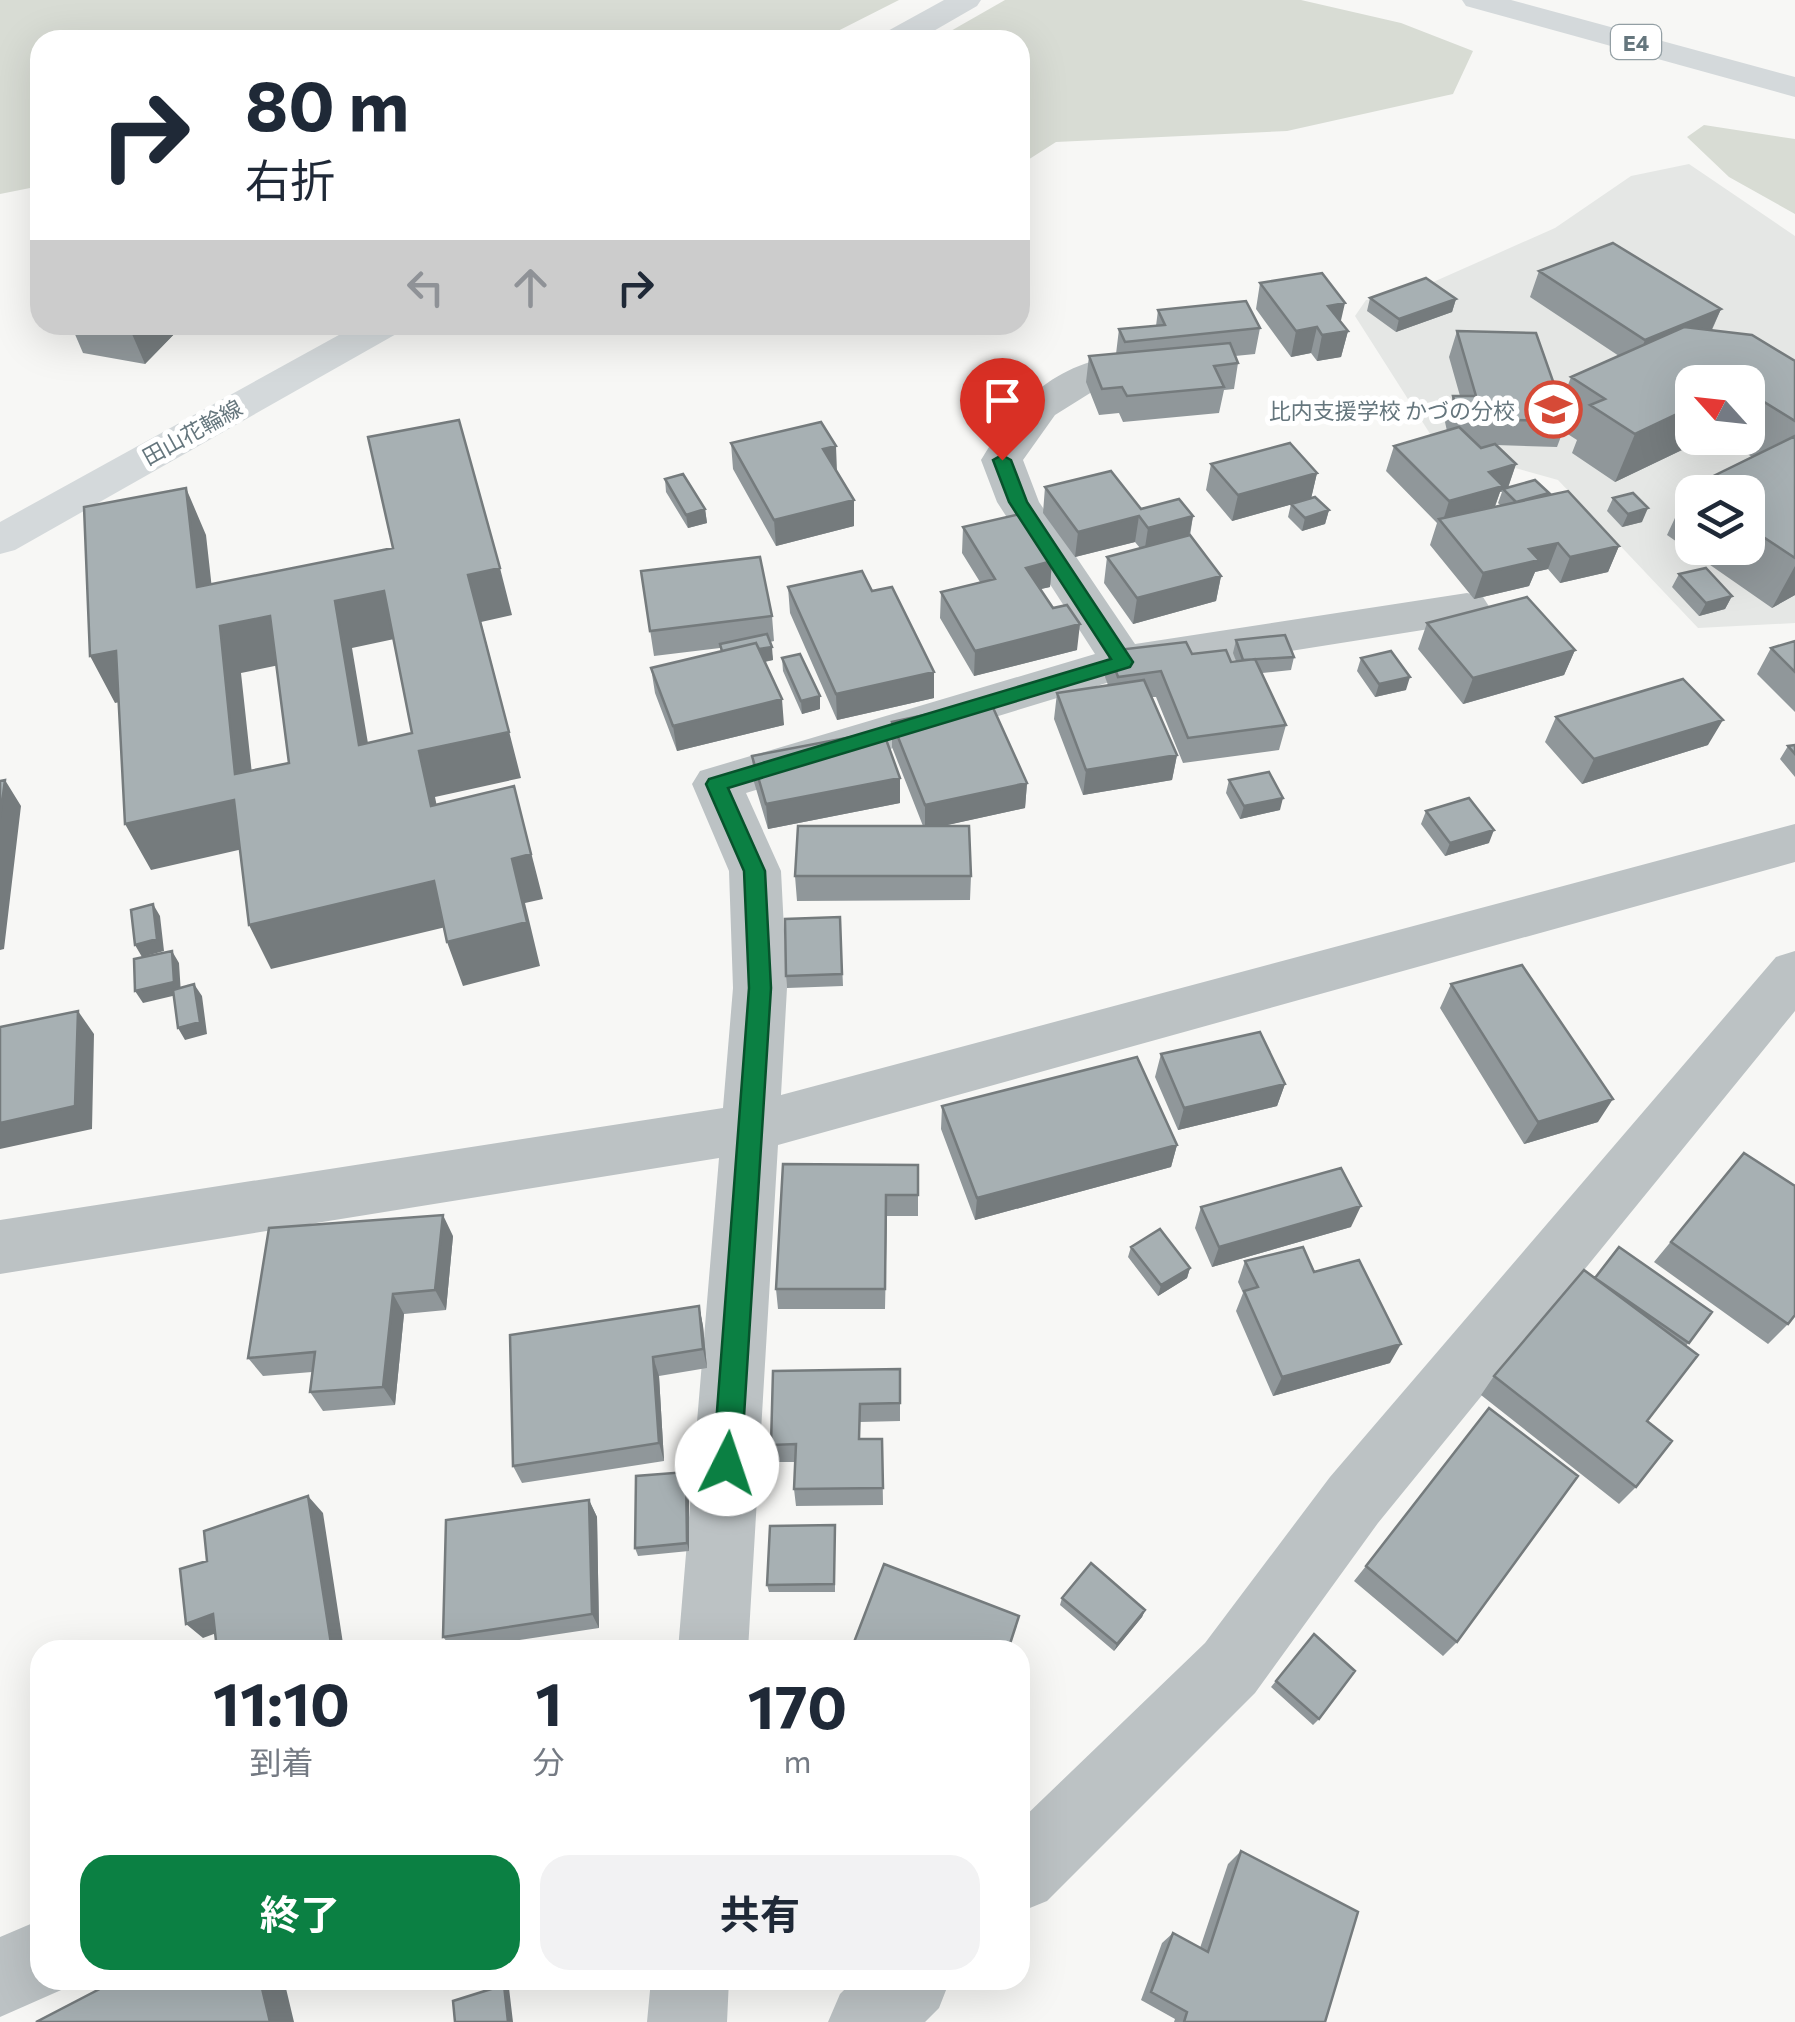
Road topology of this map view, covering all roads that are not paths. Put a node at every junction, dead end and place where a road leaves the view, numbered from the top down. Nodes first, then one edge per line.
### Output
1 (966, 0) edge
2 (1477, 0) edge
3 (1576, 0) edge
4 (913, 30) edge
5 (1795, 60) edge
6 (1795, 87) edge
7 (366, 335) edge
8 (1097, 372) edge
9 (0, 540) edge
10 (1466, 608) edge
11 (1123, 662) junction
12 (1795, 844) edge
13 (1795, 972) edge
14 (751, 1128) junction
15 (0, 1248) edge
16 (715, 1640) edge
17 (1030, 1864) edge
18 (30, 1964) edge
19 (0, 1978) edge
20 (689, 1990) edge
21 (901, 1990) edge
22 (687, 2022) edge
23 (868, 2022) edge

1 - 4 main road
2 - 6 main road, E4
3 - 5 main road, E4
7 - 9 main road, 田山花輪線
8 - 11 street
10 - 11 street
11 - 14 street
12 - 14 street
13 - 17 street
14 - 15 street
14 - 16 street
18 - 19 street
20 - 22 street
21 - 23 street

